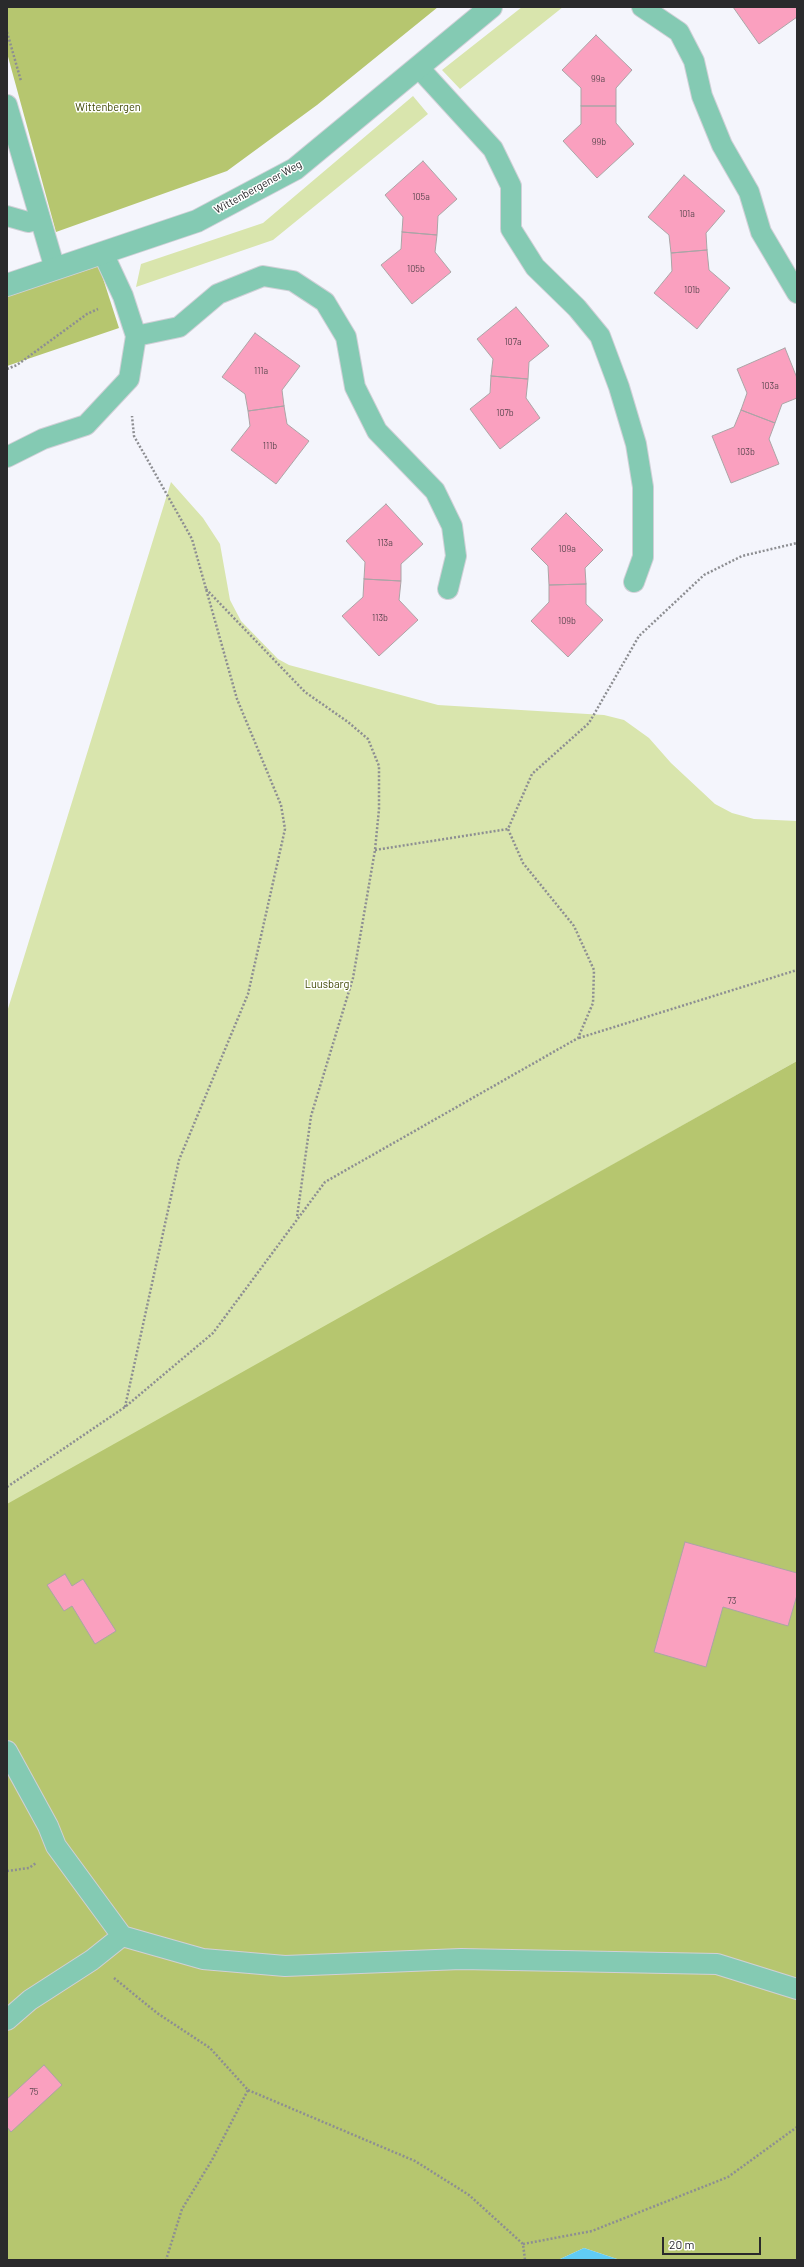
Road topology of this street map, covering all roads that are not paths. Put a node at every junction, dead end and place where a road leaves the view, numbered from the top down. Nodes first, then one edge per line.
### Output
1 (491, 7) edge
2 (642, 7) edge
3 (419, 68) junction
4 (7, 105) edge
5 (7, 216) edge
6 (40, 219) junction
7 (103, 253) junction
8 (55, 270) junction
9 (7, 285) edge
10 (797, 293) edge
11 (136, 336) junction
12 (7, 457) edge
13 (634, 582) dead end
14 (448, 589) dead end
15 (7, 1751) edge
16 (122, 1936) junction
17 (797, 1989) edge
18 (7, 2020) edge

1 - 3 street, Wittenbergener Weg
2 - 10 lane
3 - 7 street, Wittenbergener Weg
3 - 13 lane
4 - 6 lane
5 - 6 lane
6 - 8 lane
7 - 8 street, Wittenbergener Weg
7 - 11 lane
8 - 9 street, Wittenbergener Weg
11 - 12 lane
11 - 14 lane
15 - 16 lane
16 - 17 lane
16 - 18 lane

